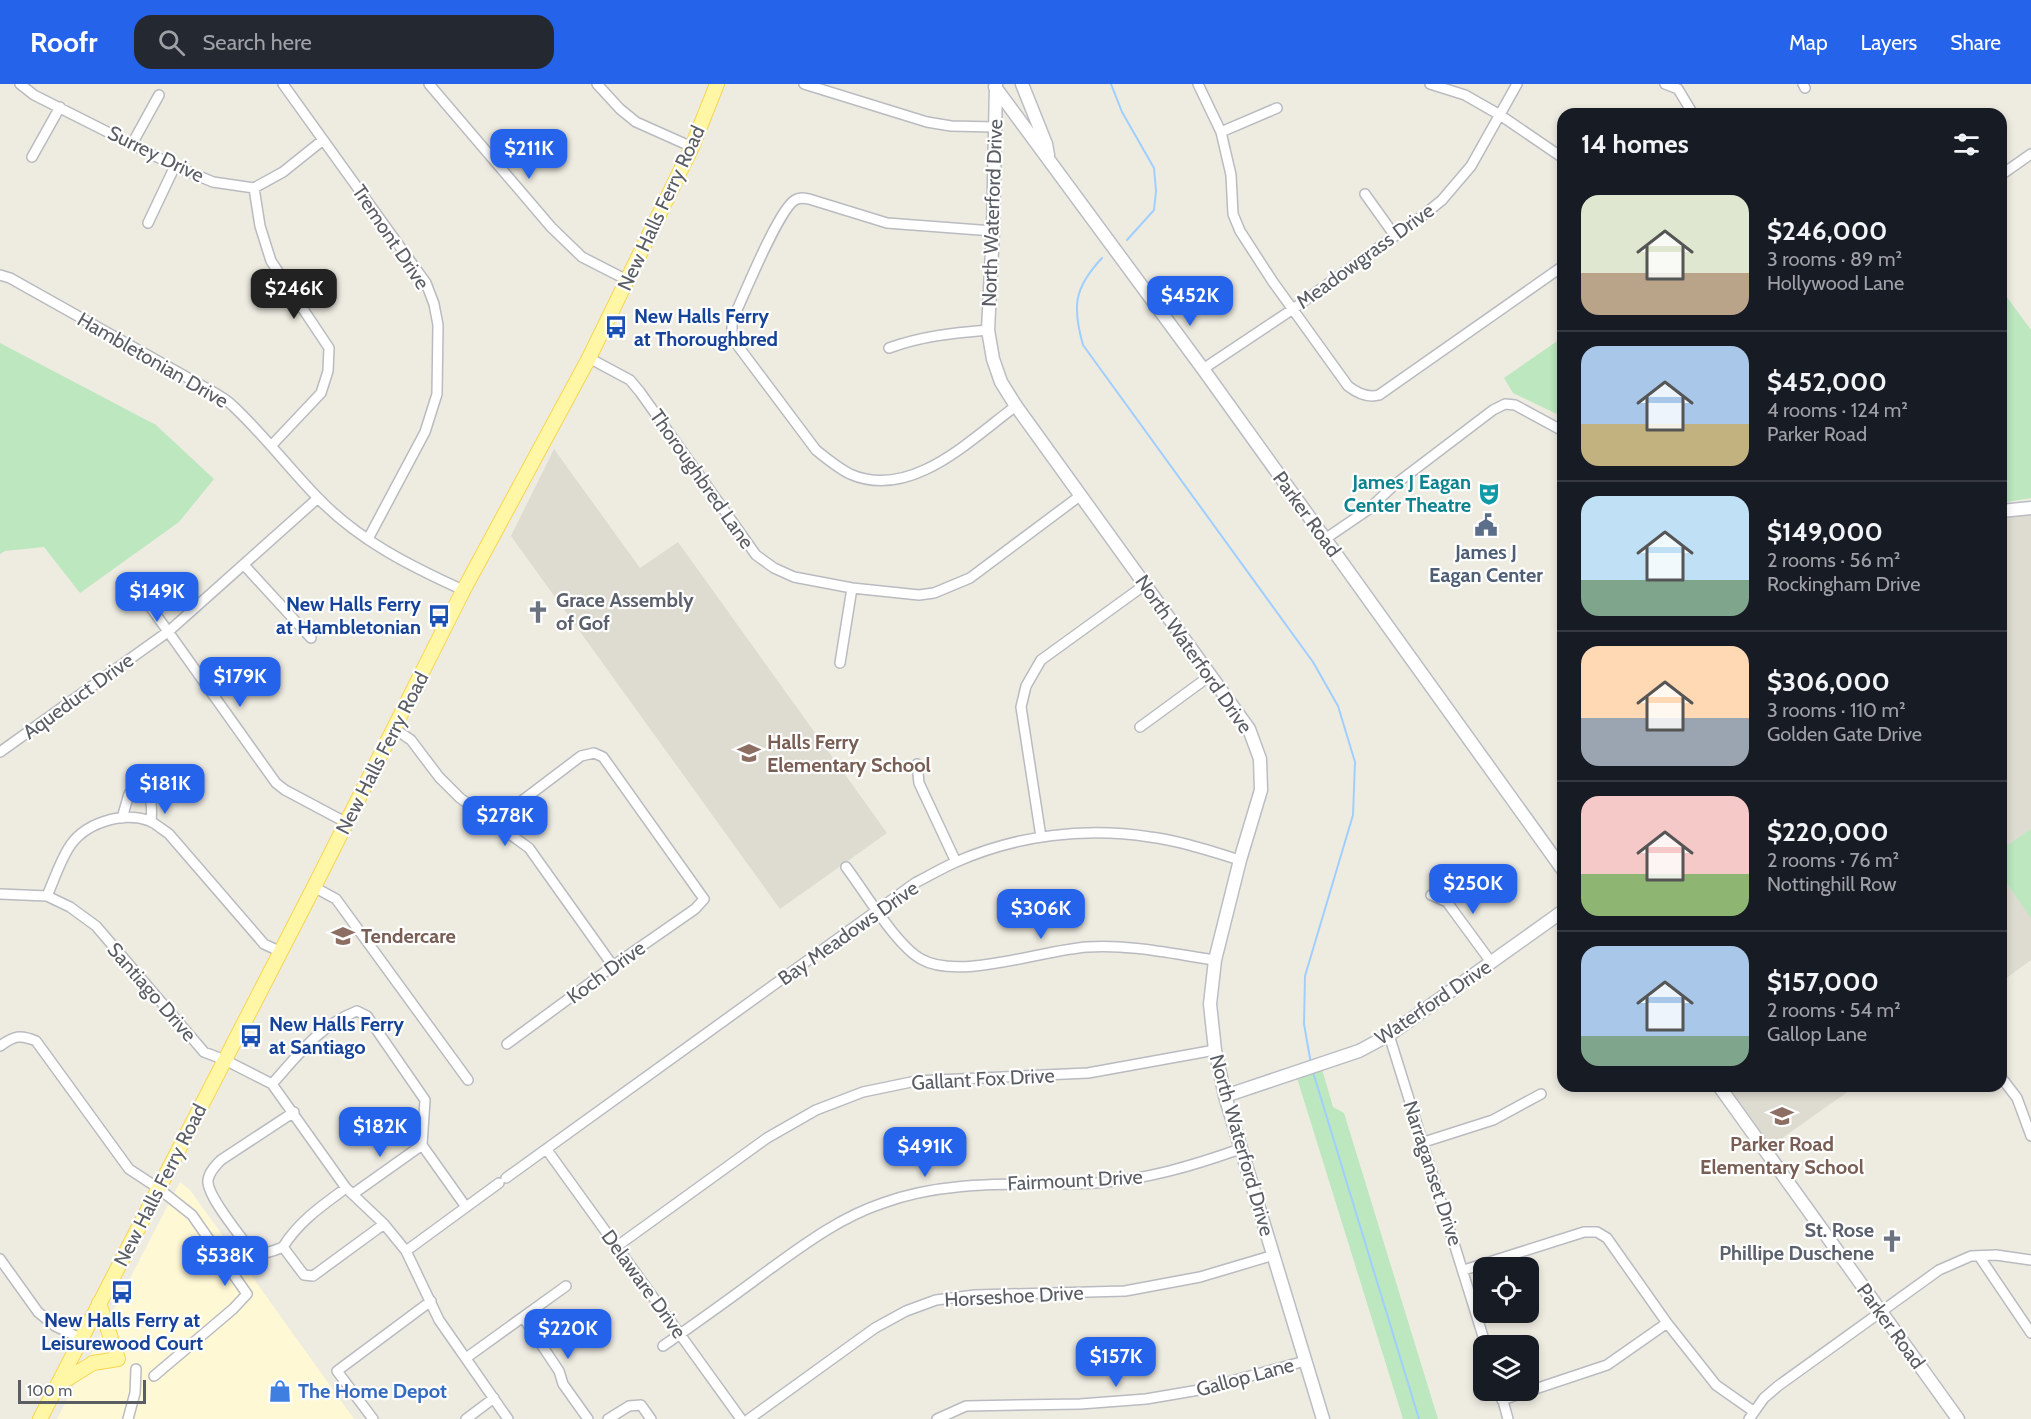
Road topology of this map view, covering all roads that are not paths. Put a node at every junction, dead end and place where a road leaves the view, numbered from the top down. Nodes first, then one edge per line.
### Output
1 (20, 84) edge
2 (283, 84) edge
3 (429, 84) edge
4 (597, 84) edge
5 (717, 84) edge
6 (804, 84) edge
7 (1022, 84) edge
8 (1198, 84) edge
9 (1430, 84) edge
10 (1516, 84) edge
11 (1665, 84) edge
12 (996, 85) edge
13 (159, 95) dead end
14 (60, 107) junction
15 (1277, 108) dead end
16 (1689, 108) edge
17 (1500, 115) junction
18 (1019, 119) junction
19 (994, 127) junction
20 (1221, 132) junction
21 (324, 140) junction
22 (132, 144) junction
23 (692, 147) junction
24 (1557, 154) edge
25 (2031, 154) edge
26 (32, 157) dead end
27 (1048, 160) junction
28 (176, 166) junction
29 (2007, 171) edge
30 (254, 188) junction
31 (1365, 194) dead end
32 (148, 223) dead end
33 (993, 231) junction
34 (1395, 236) junction
35 (1557, 270) edge
36 (0, 275) edge
37 (627, 280) junction
38 (1293, 309) junction
39 (988, 330) junction
40 (889, 348) dead end
41 (589, 358) junction
42 (1203, 369) junction
43 (1016, 406) junction
44 (1557, 428) edge
45 (271, 446) junction
46 (1081, 495) junction
47 (318, 498) junction
48 (2031, 508) edge
49 (2007, 510) edge
50 (368, 539) junction
51 (1325, 539) junction
52 (244, 565) junction
53 (1146, 584) junction
54 (137, 588) dead end
55 (852, 588) junction
56 (464, 590) junction
57 (169, 631) junction
58 (311, 638) dead end
59 (840, 663) dead end
60 (1211, 675) junction
61 (1140, 727) dead end
62 (395, 729) junction
63 (0, 752) edge
64 (917, 764) dead end
65 (123, 818) junction
66 (151, 822) junction
67 (494, 822) junction
68 (347, 823) junction
69 (1041, 837) junction
70 (1557, 858) edge
71 (1240, 860) junction
72 (956, 862) junction
73 (846, 867) dead end
74 (314, 887) junction
75 (0, 894) edge
76 (1431, 895) dead end
77 (47, 896) junction
78 (877, 910) junction
79 (1557, 915) edge
80 (281, 952) junction
81 (1215, 960) junction
82 (1491, 962) junction
83 (613, 966) junction
84 (1389, 1035) junction
85 (507, 1044) dead end
86 (0, 1046) edge
87 (1215, 1050) junction
88 (225, 1060) junction
89 (468, 1080) dead end
90 (272, 1084) junction
91 (2007, 1085) edge
92 (1723, 1092) edge
93 (1541, 1094) dead end
94 (1225, 1096) junction
95 (294, 1112) junction
96 (2031, 1136) edge
97 (1424, 1142) junction
98 (422, 1145) junction
99 (1240, 1149) junction
100 (547, 1150) junction
101 (158, 1188) junction
102 (350, 1191) junction
103 (466, 1207) junction
104 (384, 1224) junction
105 (616, 1246) junction
106 (284, 1247) junction
107 (406, 1251) junction
108 (1274, 1255) junction
109 (1979, 1256) junction
110 (0, 1259) edge
111 (2031, 1260) edge
112 (1464, 1270) junction
113 (566, 1286) dead end
114 (431, 1301) junction
115 (99, 1303) junction
116 (1881, 1312) junction
117 (523, 1317) junction
118 (1667, 1323) junction
119 (2031, 1333) edge
120 (680, 1334) junction
121 (1483, 1335) edge
122 (82, 1339) junction
123 (663, 1346) dead end
124 (466, 1359) junction
125 (1305, 1361) junction
126 (136, 1369) dead end
127 (154, 1376) dead end
128 (1539, 1384) edge
129 (58, 1386) junction
130 (494, 1398) junction
131 (1503, 1401) edge
132 (1751, 1415) edge
133 (40, 1419) edge
134 (128, 1419) edge
135 (373, 1419) edge
136 (466, 1419) edge
137 (508, 1419) edge
138 (588, 1419) edge
139 (608, 1419) edge
140 (651, 1419) edge
141 (741, 1419) edge
142 (749, 1419) edge
143 (937, 1419) edge
144 (1323, 1419) edge
145 (1509, 1419) edge
146 (1958, 1419) edge

1 - 14 street, Surrey Drive
2 - 21 street, Tremont Drive
3 - 37 street
4 - 23 street
5 - 23 main road, New Halls Ferry Road
6 - 19 street
7 - 27 street, Parker Road
8 - 20 street
9 - 17 street
10 - 17 street, Meadowgrass Drive
11 - 16 street
12 - 18 street, Parker Road
12 - 19 street, North Waterford Drive
13 - 22 street
14 - 22 street, Surrey Drive
14 - 26 street
15 - 20 street
17 - 24 street
17 - 34 street, Meadowgrass Drive
18 - 19 street
18 - 27 street, Parker Road
19 - 33 street, North Waterford Drive
20 - 38 street
21 - 30 street
21 - 50 street, Tremont Drive
22 - 28 street, Surrey Drive
23 - 37 main road, New Halls Ferry Road
25 - 29 street
27 - 42 street, Parker Road
28 - 30 street, Surrey Drive
28 - 32 street
30 - 45 street
31 - 34 street
33 - 39 street, North Waterford Drive
33 - 43 street
34 - 38 street, Meadowgrass Drive
35 - 38 street
36 - 45 street, Hambletonian Drive
37 - 41 main road, New Halls Ferry Road
38 - 42 street, Meadowgrass Drive
39 - 40 street
39 - 43 street, North Waterford Drive
41 - 55 street, Thoroughbred Lane
41 - 56 main road, New Halls Ferry Road
42 - 51 street, Parker Road
43 - 46 street, North Waterford Drive
44 - 51 street
45 - 47 street, Hambletonian Drive
46 - 53 street, North Waterford Drive
46 - 55 street, Thoroughbred Lane
47 - 50 street, Hambletonian Drive
47 - 52 street, Aqueduct Drive
48 - 49 street
50 - 56 street, Hambletonian Drive
51 - 70 street, Parker Road
52 - 57 street, Aqueduct Drive
52 - 58 street
53 - 60 street, North Waterford Drive
53 - 69 street
54 - 57 street
55 - 59 street
56 - 62 main road, New Halls Ferry Road
57 - 63 street, Aqueduct Drive
57 - 68 street
60 - 61 street
60 - 71 street, North Waterford Drive
62 - 67 street
62 - 68 main road, New Halls Ferry Road
64 - 72 street
65 - 66 street
65 - 66 street
65 - 77 street
66 - 80 street
67 - 83 street
67 - 83 street, Koch Drive
68 - 74 main road, New Halls Ferry Road
69 - 71 street, Bay Meadows Drive
69 - 72 street, Bay Meadows Drive
71 - 81 street, North Waterford Drive
72 - 78 street, Bay Meadows Drive
73 - 78 street
74 - 80 main road, New Halls Ferry Road
74 - 89 street
75 - 77 street, Santiago Drive
76 - 82 street
77 - 88 street, Santiago Drive
78 - 81 street
78 - 100 street, Bay Meadows Drive
79 - 82 street, Waterford Drive
80 - 88 main road, New Halls Ferry Road
81 - 87 street, North Waterford Drive
82 - 84 street, Waterford Drive
83 - 85 street, Koch Drive
84 - 94 street, Waterford Drive
84 - 97 street, Narraganset Drive
86 - 101 street
87 - 94 street, North Waterford Drive
87 - 105 street, Gallant Fox Drive
88 - 90 street, Santiago Drive
88 - 101 main road, New Halls Ferry Road
90 - 95 street, Santiago Drive
90 - 98 street
91 - 96 street
92 - 116 street, Parker Road
93 - 97 street
94 - 99 street, North Waterford Drive
95 - 102 street, Santiago Drive
95 - 106 street
97 - 112 street, Narraganset Drive
98 - 102 street
98 - 103 street
99 - 108 street, North Waterford Drive
99 - 120 street, Fairmount Drive
100 - 103 street, Bay Meadows Drive
100 - 105 street, Delaware Drive
101 - 115 main road, New Halls Ferry Road
101 - 127 street
102 - 104 street, Santiago Drive
102 - 106 street
103 - 107 street, Bay Meadows Drive
104 - 106 street
104 - 107 street, Santiago Drive
105 - 120 street, Delaware Drive
107 - 114 street, Santiago Drive
108 - 125 street, North Waterford Drive
108 - 142 street, Horseshoe Drive
109 - 111 street
109 - 116 street
109 - 119 street
110 - 122 street
112 - 118 street
112 - 121 street, Narraganset Drive
113 - 117 street
114 - 124 street, Santiago Drive
114 - 135 street
115 - 122 main road, New Halls Ferry Road
115 - 129 main road
116 - 132 street
116 - 146 street, Parker Road
117 - 124 street
117 - 138 street
118 - 128 street
118 - 132 street
120 - 123 street, Fairmount Drive
120 - 141 street, Delaware Drive
122 - 129 main road, New Halls Ferry Road
124 - 130 street, Santiago Drive
125 - 143 street, Gallop Lane
125 - 144 street, North Waterford Drive
126 - 134 street
129 - 133 main road, New Halls Ferry Road
130 - 136 street
130 - 137 street, Santiago Drive
131 - 145 street
139 - 140 street

